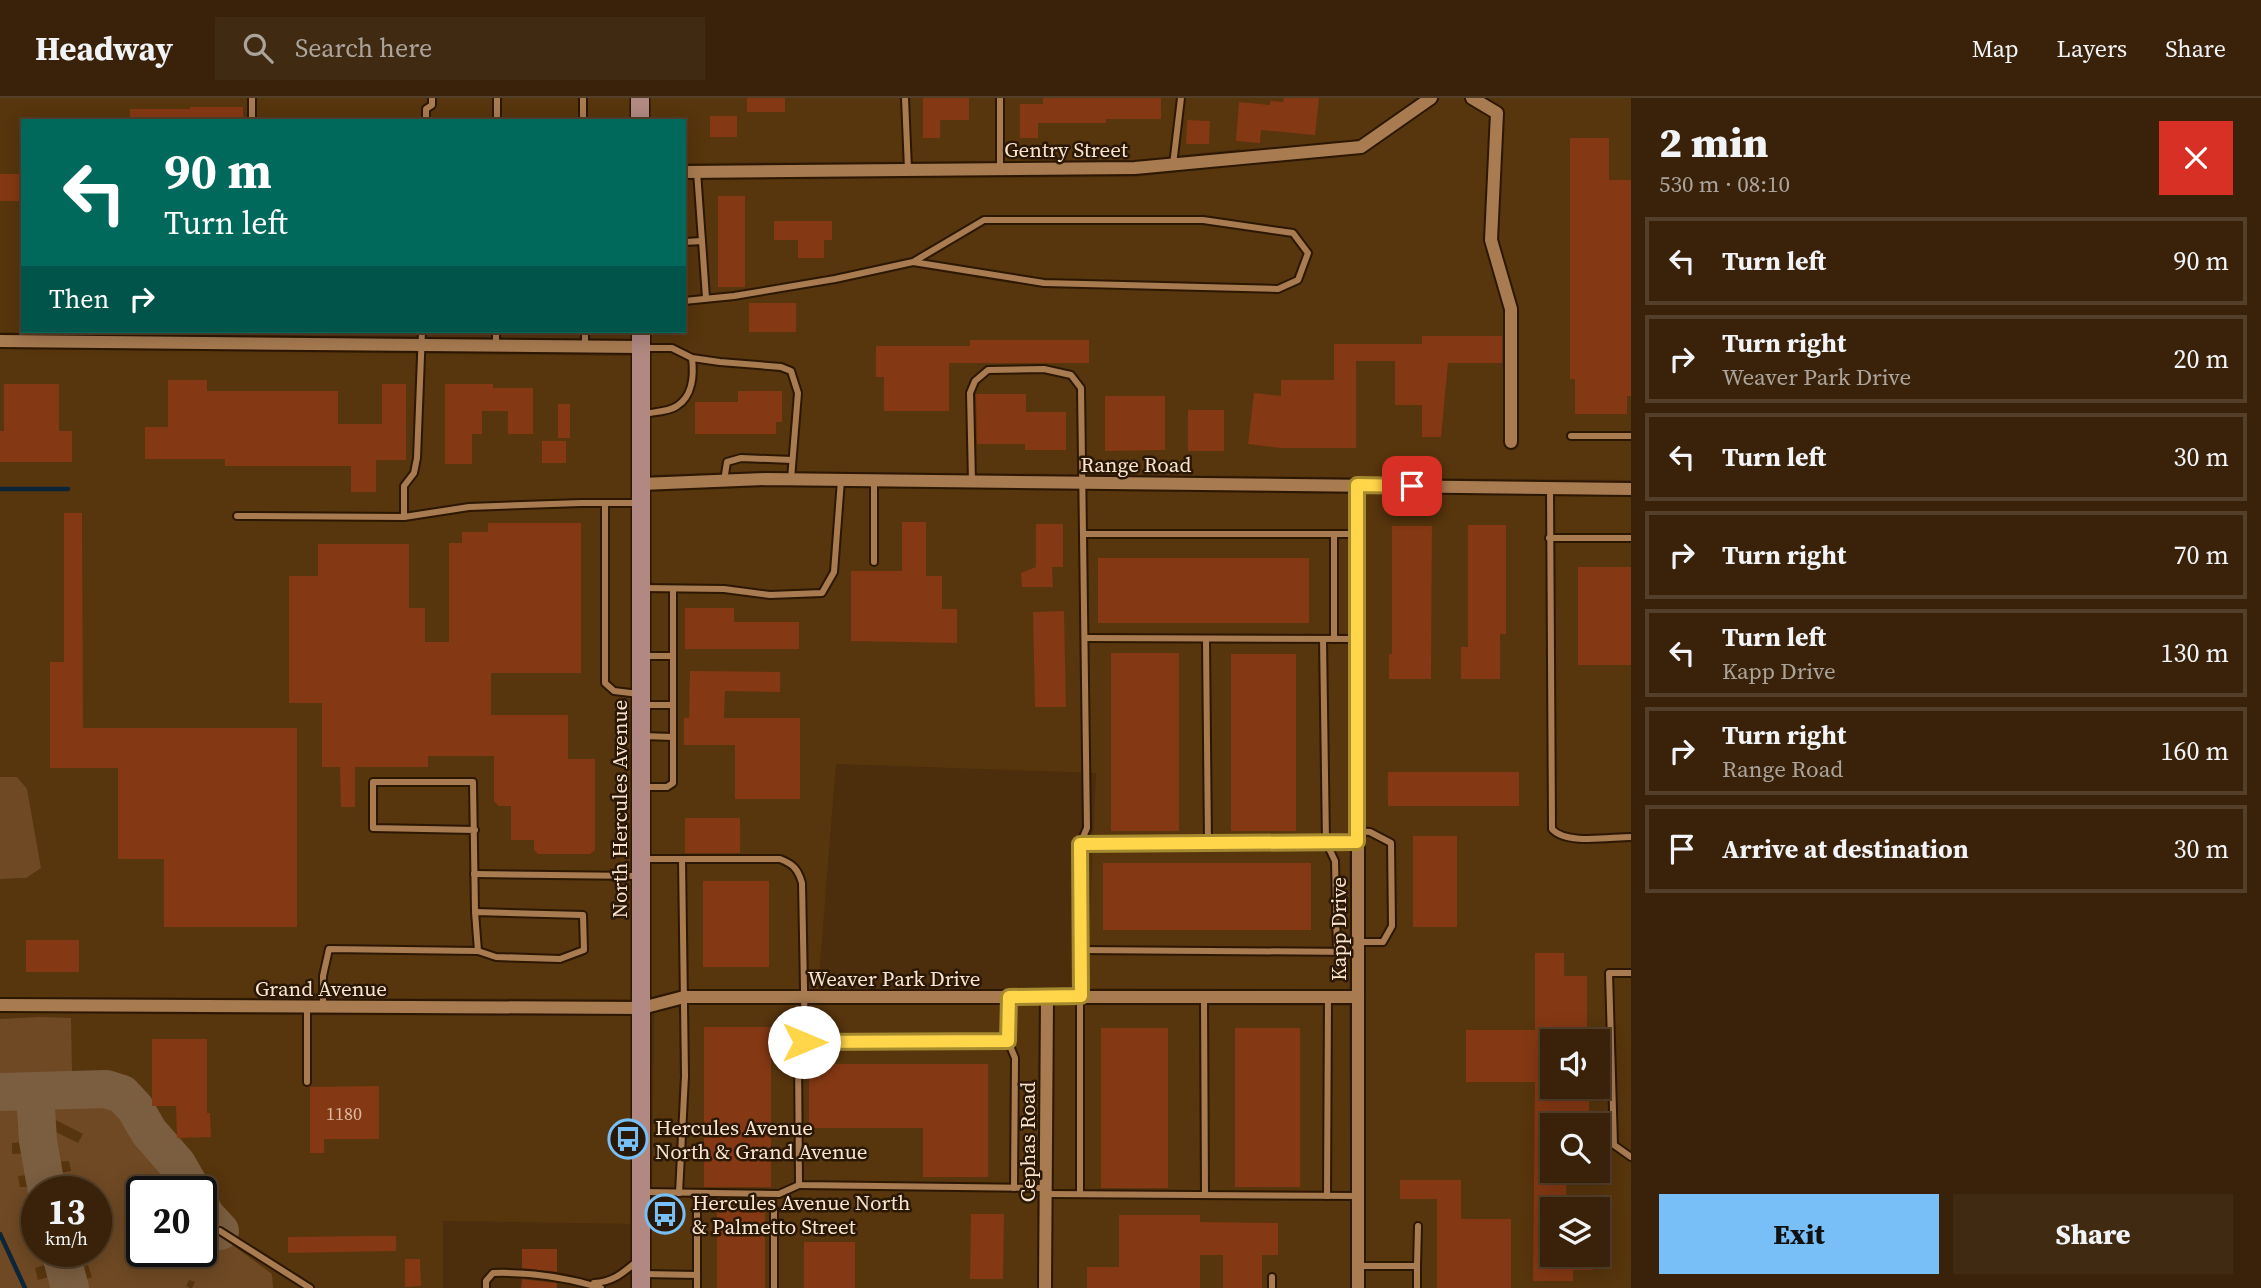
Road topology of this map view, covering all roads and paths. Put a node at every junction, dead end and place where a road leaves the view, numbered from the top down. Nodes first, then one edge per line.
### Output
1 (252, 98) edge
2 (432, 98) edge
3 (497, 98) edge
4 (583, 98) edge
5 (640, 98) edge
6 (905, 98) edge
7 (1000, 98) edge
8 (1181, 98) edge
9 (1431, 98) edge
10 (1472, 98) edge
11 (252, 119) edge
12 (426, 119) edge
13 (497, 119) edge
14 (583, 119) edge
15 (640, 119) edge
16 (1174, 165) junction
17 (908, 169) junction
18 (1000, 169) junction
19 (691, 172) edge
20 (702, 241) junction
21 (686, 242) edge
22 (913, 262) junction
23 (706, 298) junction
24 (686, 300) edge
25 (251, 333) edge
26 (422, 333) edge
27 (496, 333) edge
28 (585, 333) edge
29 (203, 337) edge
30 (640, 339) edge
31 (0, 341) edge
32 (422, 344) junction
33 (250, 345) junction
34 (496, 346) junction
35 (585, 347) junction
36 (692, 358) junction
37 (641, 414) junction
38 (1571, 436) dead end
39 (1631, 436) edge
40 (1511, 442) dead end
41 (792, 460) junction
42 (791, 480) junction
43 (841, 480) junction
44 (724, 481) junction
45 (874, 481) junction
46 (972, 482) junction
47 (1082, 483) junction
48 (641, 484) junction
49 (1357, 485) junction
50 (1550, 488) junction
51 (1631, 489) edge
52 (605, 503) junction
53 (641, 503) junction
54 (237, 516) dead end
55 (404, 517) junction
56 (1084, 534) junction
57 (1334, 534) junction
58 (1357, 534) junction
59 (1549, 538) junction
60 (1631, 538) edge
61 (874, 562) dead end
62 (641, 588) junction
63 (673, 589) junction
64 (1085, 638) junction
65 (1206, 639) junction
66 (1324, 639) junction
67 (1334, 639) junction
68 (1357, 639) junction
69 (641, 656) junction
70 (673, 656) junction
71 (641, 700) junction
72 (673, 705) junction
73 (641, 736) junction
74 (673, 737) junction
75 (641, 787) junction
76 (475, 830) junction
77 (1357, 837) junction
78 (1631, 837) edge
79 (1326, 842) junction
80 (1208, 843) junction
81 (1080, 844) junction
82 (682, 859) junction
83 (641, 867) junction
84 (474, 874) junction
85 (475, 912) junction
86 (1357, 947) junction
87 (1080, 950) junction
88 (478, 951) junction
89 (1337, 952) junction
90 (1631, 973) edge
91 (1081, 996) junction
92 (684, 997) junction
93 (804, 997) junction
94 (1009, 997) junction
95 (1047, 997) junction
96 (1204, 997) junction
97 (1328, 997) junction
98 (1357, 998) junction
99 (0, 1005) edge
100 (306, 1007) junction
101 (323, 1007) junction
102 (642, 1007) junction
103 (1008, 1041) junction
104 (804, 1042) junction
105 (306, 1082) dead end
106 (1631, 1157) edge
107 (799, 1185) junction
108 (1014, 1188) junction
109 (1046, 1191) junction
110 (642, 1192) junction
111 (679, 1193) junction
112 (1080, 1194) junction
113 (1205, 1195) junction
114 (1327, 1196) junction
115 (1358, 1196) junction
116 (774, 1209) dead end
117 (697, 1211) dead end
118 (1418, 1226) dead end
119 (220, 1231) dead end
120 (1358, 1266) junction
121 (1417, 1266) junction
122 (641, 1273) edge
123 (697, 1275) junction
124 (1272, 1276) dead end
125 (585, 1284) junction
126 (310, 1288) edge
127 (486, 1288) edge
128 (601, 1288) edge
129 (697, 1288) edge
130 (774, 1288) edge
131 (1045, 1288) edge
132 (1272, 1288) edge
133 (1359, 1288) edge
134 (1417, 1288) edge

1 - 11 lane
2 - 12 lane
3 - 13 lane
4 - 14 lane
5 - 15 street
6 - 17 lane
7 - 18 lane
8 - 16 lane
9 - 16 street, Gentry Street
10 - 40 street
16 - 18 street, Gentry Street
17 - 18 street, Gentry Street
17 - 19 street, Gentry Street
19 - 20 lane
20 - 21 lane
20 - 23 lane
22 - 22 lane
22 - 23 lane
23 - 24 lane
25 - 33 lane
26 - 32 lane
27 - 34 lane
28 - 35 lane
29 - 31 street
29 - 33 street
30 - 35 street
30 - 36 lane
30 - 37 street, North Hercules Avenue
32 - 33 street
32 - 34 street
32 - 55 lane
34 - 35 street
36 - 37 lane
36 - 41 lane
37 - 48 street, North Hercules Avenue
38 - 39 lane
41 - 42 lane
41 - 44 lane
42 - 43 street, Range Road
42 - 44 street, Range Road
43 - 45 street, Range Road
43 - 63 lane
44 - 48 street, Range Road
45 - 46 street, Range Road
45 - 61 lane
46 - 47 street, Range Road
46 - 47 lane
47 - 49 street, Range Road
47 - 56 lane
48 - 53 street, North Hercules Avenue
49 - 50 street, Range Road
49 - 58 street, Kapp Drive
50 - 51 street, Range Road
50 - 59 lane
52 - 53 lane
52 - 55 lane
52 - 71 lane
53 - 62 street, North Hercules Avenue
54 - 55 lane
56 - 57 lane
56 - 64 lane
57 - 58 lane
57 - 67 lane
58 - 68 street, Kapp Drive
59 - 60 lane
59 - 78 lane
62 - 63 lane
62 - 69 street, North Hercules Avenue
63 - 70 lane
64 - 65 lane
64 - 81 lane
65 - 66 lane
65 - 80 lane
66 - 67 lane
66 - 79 lane
67 - 68 lane
68 - 77 street, Kapp Drive
69 - 70 lane
69 - 71 street, North Hercules Avenue
70 - 72 lane
71 - 72 lane
71 - 73 street, North Hercules Avenue
72 - 74 lane
73 - 74 lane
73 - 75 street, North Hercules Avenue
74 - 75 lane
75 - 83 street, North Hercules Avenue
76 - 76 lane
76 - 84 lane
77 - 79 lane
77 - 86 street, Kapp Drive
77 - 86 lane
79 - 80 lane
79 - 89 lane
80 - 81 lane
81 - 87 lane
82 - 83 lane
82 - 92 lane
82 - 93 lane
83 - 84 lane
83 - 102 street, North Hercules Avenue
84 - 85 lane
85 - 88 lane
85 - 88 lane
86 - 89 lane
86 - 98 street, Kapp Drive
87 - 89 lane
87 - 91 lane
88 - 101 lane
90 - 106 lane
91 - 95 street, Weaver Park Drive
91 - 96 street, Weaver Park Drive
91 - 112 lane
92 - 93 street, Weaver Park Drive
92 - 102 street, Weaver Park Drive
92 - 111 lane
93 - 94 street, Weaver Park Drive
93 - 104 lane
94 - 95 street, Weaver Park Drive
94 - 103 lane
95 - 109 street, Cephas Road
96 - 97 street, Weaver Park Drive
96 - 113 lane
97 - 98 street, Weaver Park Drive
97 - 114 lane
98 - 115 street, Kapp Drive
99 - 100 street, Grand Avenue
100 - 101 street, Grand Avenue
100 - 105 lane
101 - 102 street, Grand Avenue
102 - 110 street, North Hercules Avenue
103 - 104 lane
103 - 108 lane
104 - 107 lane
107 - 108 lane
107 - 111 lane
108 - 109 lane
109 - 112 lane
109 - 131 street, Cephas Road
110 - 111 lane
110 - 122 street, North Hercules Avenue
112 - 113 lane
113 - 114 lane
114 - 115 lane
115 - 120 street, Kapp Drive
116 - 130 lane
117 - 123 lane
118 - 121 lane
119 - 126 lane
120 - 121 lane
120 - 133 street, Kapp Drive
121 - 134 lane
122 - 123 lane
122 - 125 lane
123 - 129 lane
124 - 132 lane
125 - 127 lane
125 - 128 lane

